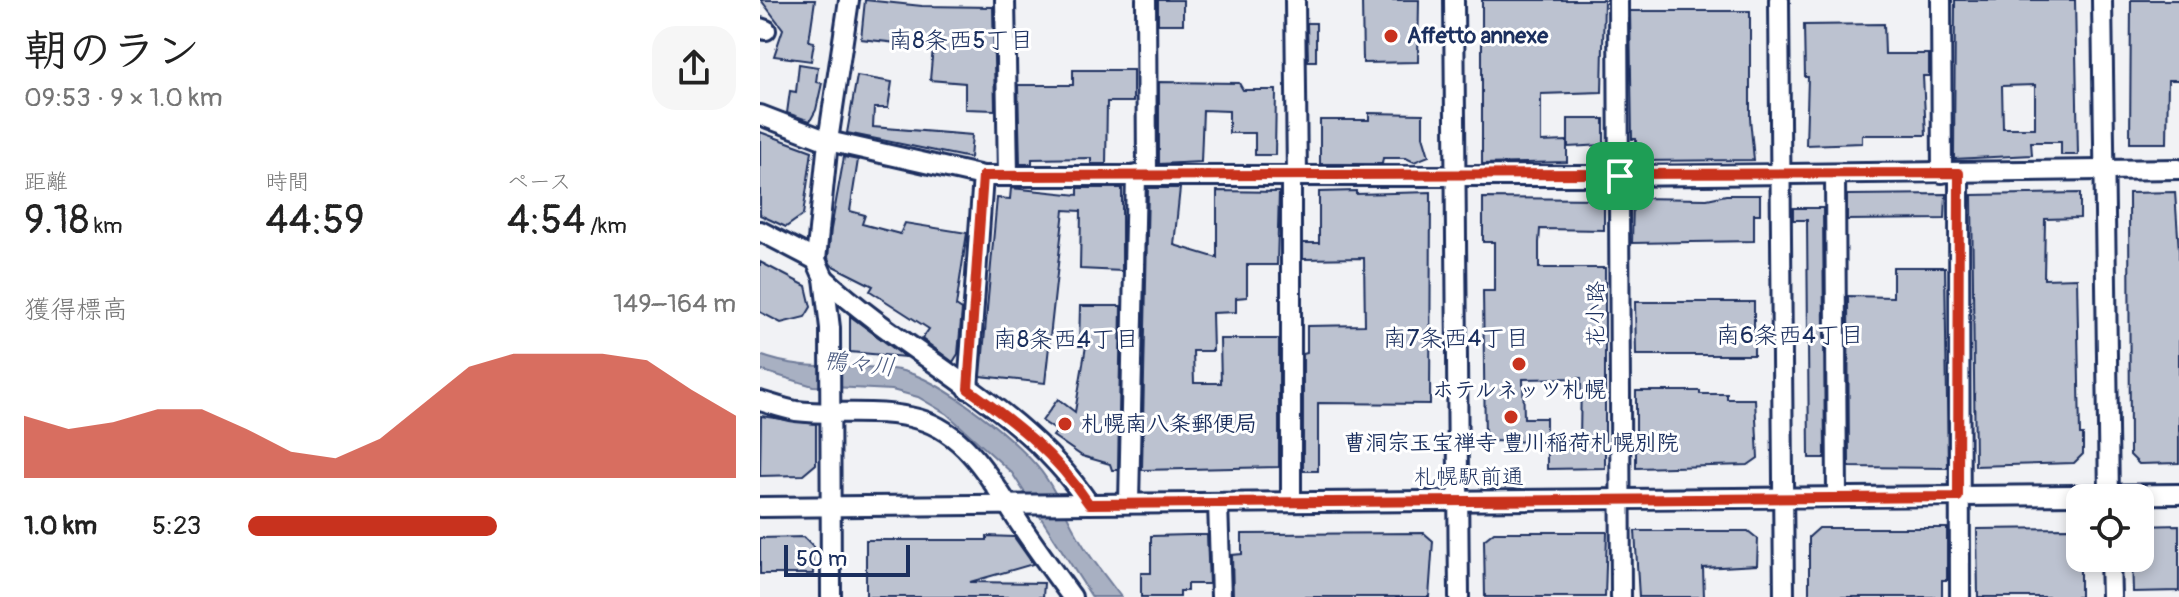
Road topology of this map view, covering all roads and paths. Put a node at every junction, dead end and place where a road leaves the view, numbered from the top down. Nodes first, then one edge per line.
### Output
1 (849, 0) edge
2 (1005, 0) edge
3 (1146, 0) edge
4 (1295, 0) edge
5 (1454, 0) edge
6 (1618, 0) edge
7 (1779, 0) edge
8 (1941, 0) edge
9 (2102, 0) edge
10 (760, 115) edge
11 (828, 141) junction
12 (2179, 169) edge
13 (2103, 170) junction
14 (1951, 173) junction
15 (1835, 174) junction
16 (1141, 175) junction
17 (1780, 175) junction
18 (983, 176) junction
19 (1008, 176) junction
20 (1620, 176) junction
21 (1294, 177) junction
22 (1456, 177) junction
23 (760, 231) edge
24 (816, 260) junction
25 (824, 278) junction
26 (968, 389) junction
27 (760, 401) edge
28 (830, 411) junction
29 (2109, 484) edge
30 (2179, 494) edge
31 (2154, 495) edge
32 (2066, 496) edge
33 (1837, 497) junction
34 (1958, 497) junction
35 (1783, 498) junction
36 (1621, 499) junction
37 (1458, 501) junction
38 (1291, 502) junction
39 (1129, 503) junction
40 (1218, 503) junction
41 (1089, 504) junction
42 (1007, 505) junction
43 (831, 506) junction
44 (760, 507) edge
45 (2110, 572) edge
46 (831, 597) edge
47 (1072, 597) edge
48 (1221, 597) edge
49 (1459, 597) edge
50 (1621, 597) edge
51 (1784, 597) edge
52 (1960, 597) edge
53 (2111, 597) edge

1 - 11 street
2 - 19 street
3 - 16 street
4 - 21 street
5 - 22 street
6 - 20 street, 花小路
7 - 17 street
8 - 14 street
9 - 13 street
10 - 11 street
11 - 18 street
11 - 24 street
12 - 13 street
13 - 14 street
13 - 29 street
14 - 15 street
14 - 34 street
15 - 17 street
15 - 33 street
16 - 19 street
16 - 21 street
16 - 39 street
17 - 20 street
17 - 35 street
18 - 19 street
18 - 26 street
20 - 22 street
20 - 36 street, 花小路
21 - 22 street
21 - 38 street
22 - 37 street
23 - 24 street
24 - 25 street
25 - 26 street
25 - 28 street
26 - 41 street
27 - 28 street
28 - 42 street
28 - 43 street
30 - 31 street, 札幌駅前通
32 - 34 street, 札幌駅前通
33 - 34 street, 札幌駅前通
33 - 35 street, 札幌駅前通
34 - 52 street
35 - 36 street, 札幌駅前通
35 - 51 street
36 - 37 street, 札幌駅前通
36 - 50 street, 花小路
37 - 38 street, 札幌駅前通
37 - 49 street
38 - 40 street, 札幌駅前通
39 - 40 street, 札幌駅前通
39 - 41 street, 札幌駅前通
40 - 48 street
41 - 42 street, 札幌駅前通
42 - 43 street, 札幌駅前通
42 - 47 street
43 - 44 street, 札幌駅前通
43 - 46 street
45 - 53 street

